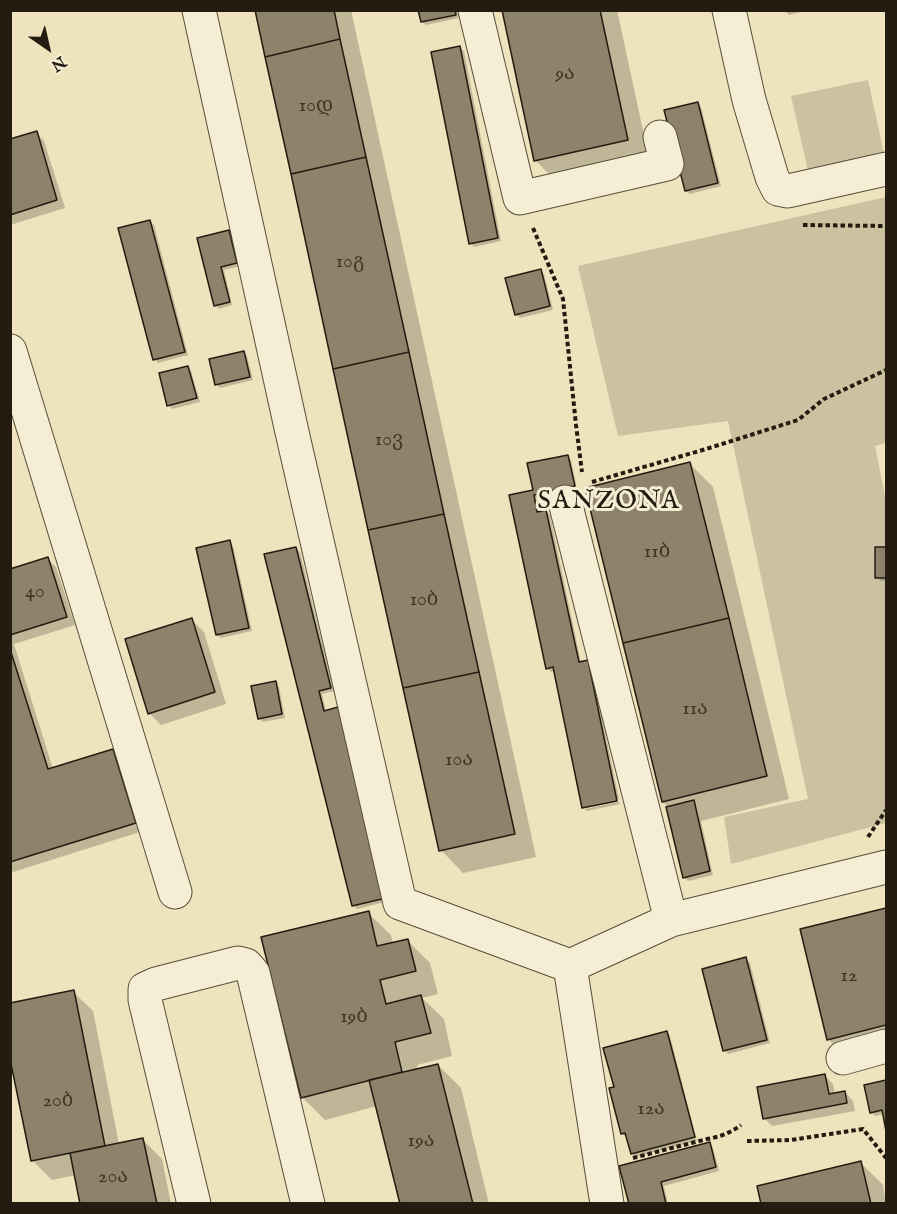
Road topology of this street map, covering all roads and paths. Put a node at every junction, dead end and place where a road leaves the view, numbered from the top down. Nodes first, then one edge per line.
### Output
1 (199, 10) edge
2 (475, 10) edge
3 (729, 10) edge
4 (660, 137) dead end
5 (886, 169) edge
6 (520, 198) junction
7 (10, 351) edge
8 (886, 370) edge
9 (23, 439) edge
10 (575, 493) junction
11 (886, 810) edge
12 (866, 840) dead end
13 (886, 867) edge
14 (175, 892) dead end
15 (671, 920) junction
16 (570, 966) junction
17 (886, 1046) edge
18 (843, 1058) dead end
19 (741, 1125) dead end
20 (747, 1141) dead end
21 (886, 1158) edge
22 (600, 1167) junction
23 (194, 1203) edge
24 (308, 1203) edge
25 (607, 1203) edge

1 - 16 street
2 - 6 street
3 - 5 street
4 - 6 street
6 - 10 path
7 - 9 street
8 - 10 path
9 - 14 street
10 - 15 street
11 - 12 path
13 - 15 street
15 - 16 street
16 - 22 street
17 - 18 street
19 - 22 path
20 - 21 path
22 - 25 street
23 - 24 street

